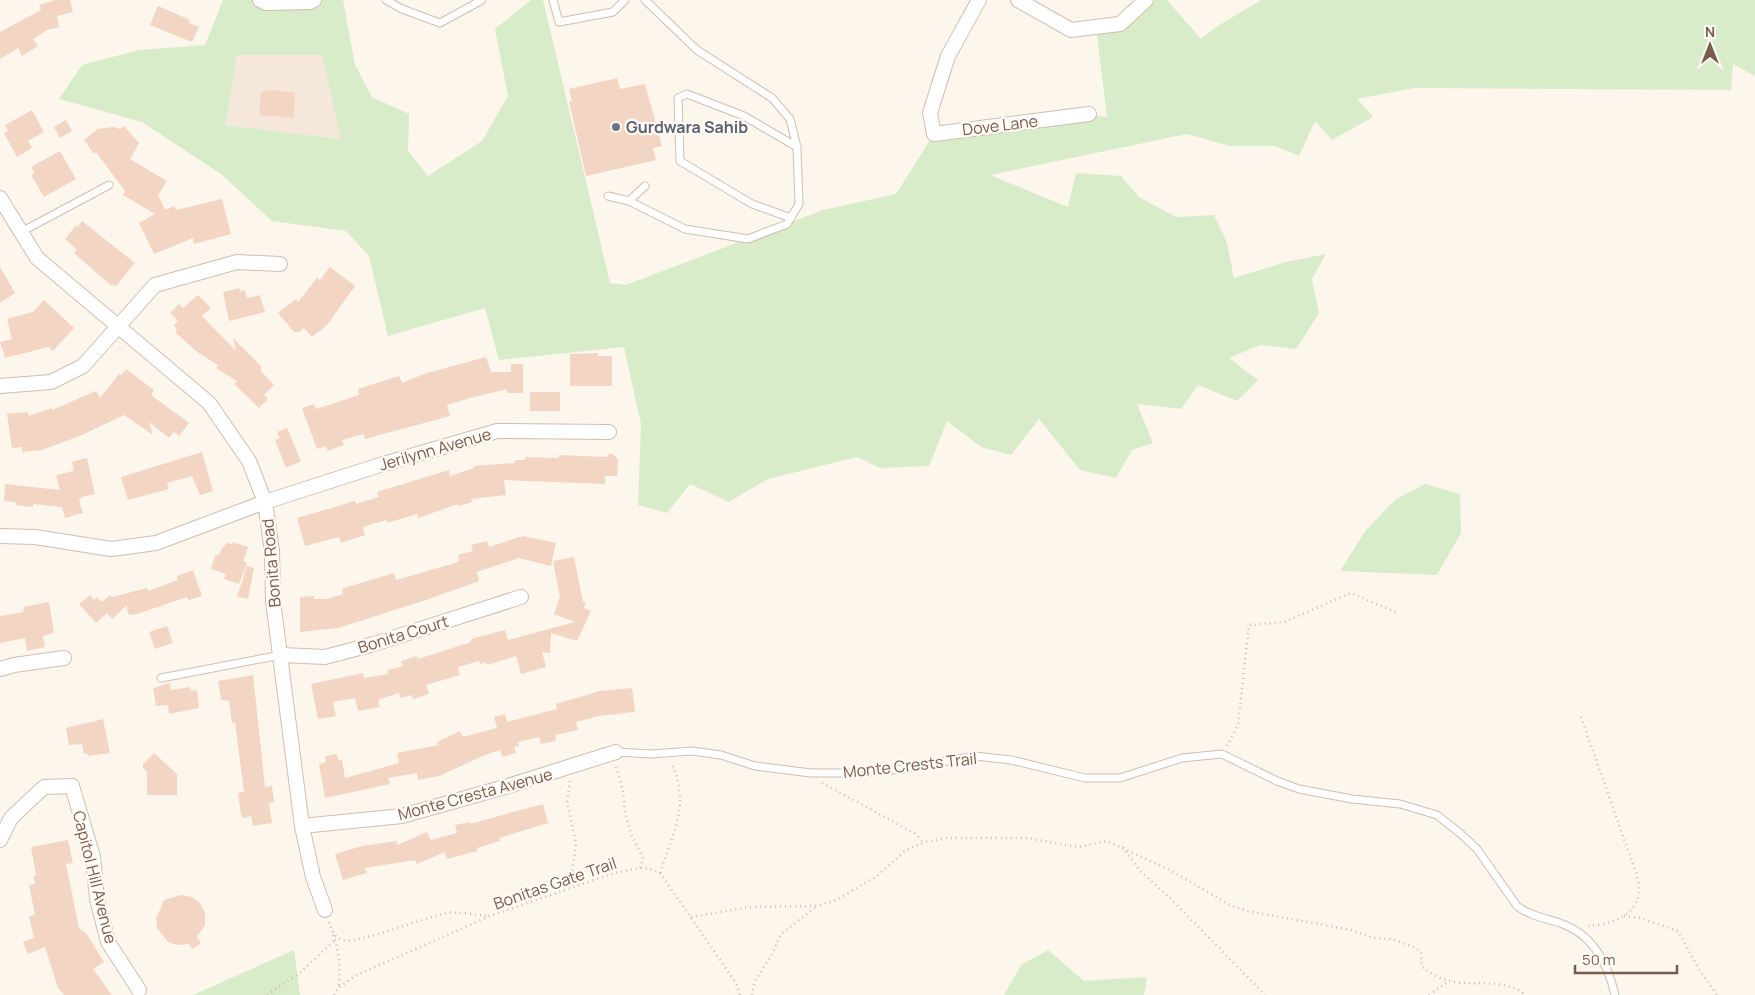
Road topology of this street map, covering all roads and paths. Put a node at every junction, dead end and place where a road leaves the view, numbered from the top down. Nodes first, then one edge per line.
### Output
1 (260, 0) edge
2 (314, 0) edge
3 (386, 0) edge
4 (482, 0) edge
5 (553, 0) edge
6 (625, 0) edge
7 (646, 0) edge
8 (979, 0) edge
9 (1018, 0) edge
10 (1146, 0) edge
11 (1134, 5) edge
12 (1088, 114) dead end
13 (797, 147) junction
14 (109, 185) dead end
15 (645, 186) dead end
16 (608, 196) dead end
17 (0, 198) edge
18 (629, 201) junction
19 (791, 218) junction
20 (21, 232) junction
21 (280, 264) dead end
22 (117, 326) junction
23 (0, 386) edge
24 (610, 432) dead end
25 (265, 502) junction
26 (0, 536) edge
27 (521, 597) dead end
28 (1398, 613) dead end
29 (282, 655) junction
30 (64, 658) dead end
31 (0, 669) edge
32 (161, 678) dead end
33 (1581, 717) dead end
34 (665, 752) junction
35 (614, 753) junction
36 (1222, 754) junction
37 (571, 767) junction
38 (817, 773) junction
39 (302, 826) junction
40 (0, 840) edge
41 (924, 843) junction
42 (1122, 846) junction
43 (640, 868) junction
44 (660, 873) junction
45 (570, 889) junction
46 (817, 906) junction
47 (325, 910) joint
48 (490, 916) junction
49 (1624, 916) junction
50 (691, 917) junction
51 (1564, 924) junction
52 (333, 934) junction
53 (335, 940) junction
54 (1450, 981) junction
55 (339, 987) junction
56 (139, 990) dead end
57 (267, 995) edge
58 (334, 995) edge
59 (740, 995) edge
60 (752, 995) edge
61 (1265, 995) edge
62 (1429, 995) edge
63 (1525, 995) edge
64 (1615, 995) edge
65 (1717, 995) edge

1 - 2 street
3 - 4 lane
5 - 6 lane
7 - 13 lane
8 - 12 street, Dove Lane
9 - 11 street
10 - 11 street
13 - 19 lane
13 - 19 lane
14 - 20 lane
15 - 18 lane
16 - 18 lane
17 - 20 street, Bonita Road
18 - 19 lane
20 - 22 street, Bonita Road
21 - 22 street
22 - 23 street
22 - 25 street, Bonita Road
24 - 25 street, Jerilynn Avenue
25 - 26 street, Jerilynn Avenue
25 - 29 street, Bonita Road
27 - 29 street, Bonita Court
28 - 36 path
29 - 32 lane
29 - 39 street, Bonita Road
30 - 31 street
33 - 49 path
34 - 35 lane, Monte Crests Trail
34 - 38 lane, Monte Crests Trail
34 - 44 path
35 - 37 street, Monte Cresta Avenue
35 - 43 path
36 - 38 lane, Monte Crests Trail
36 - 51 lane
37 - 39 street, Monte Cresta Avenue
37 - 45 path
38 - 41 path
39 - 47 street, Bonita Road
40 - 56 street, Capitol Hill Avenue
41 - 42 path
41 - 46 path
42 - 54 path
42 - 61 path
43 - 44 path, Bonitas Gate Trail
43 - 45 path, Bonitas Gate Trail
44 - 50 path
45 - 48 path, Bonitas Gate Trail
46 - 50 path
46 - 60 path
47 - 52 path
48 - 52 path, Bonitas Gate Trail
48 - 55 path, Bonitas Gate Trail
49 - 51 path
49 - 65 path
50 - 59 path
51 - 64 lane
52 - 53 path
53 - 55 path
53 - 57 path
54 - 62 path
54 - 63 path
55 - 58 path, Bonitas Gate Trail

